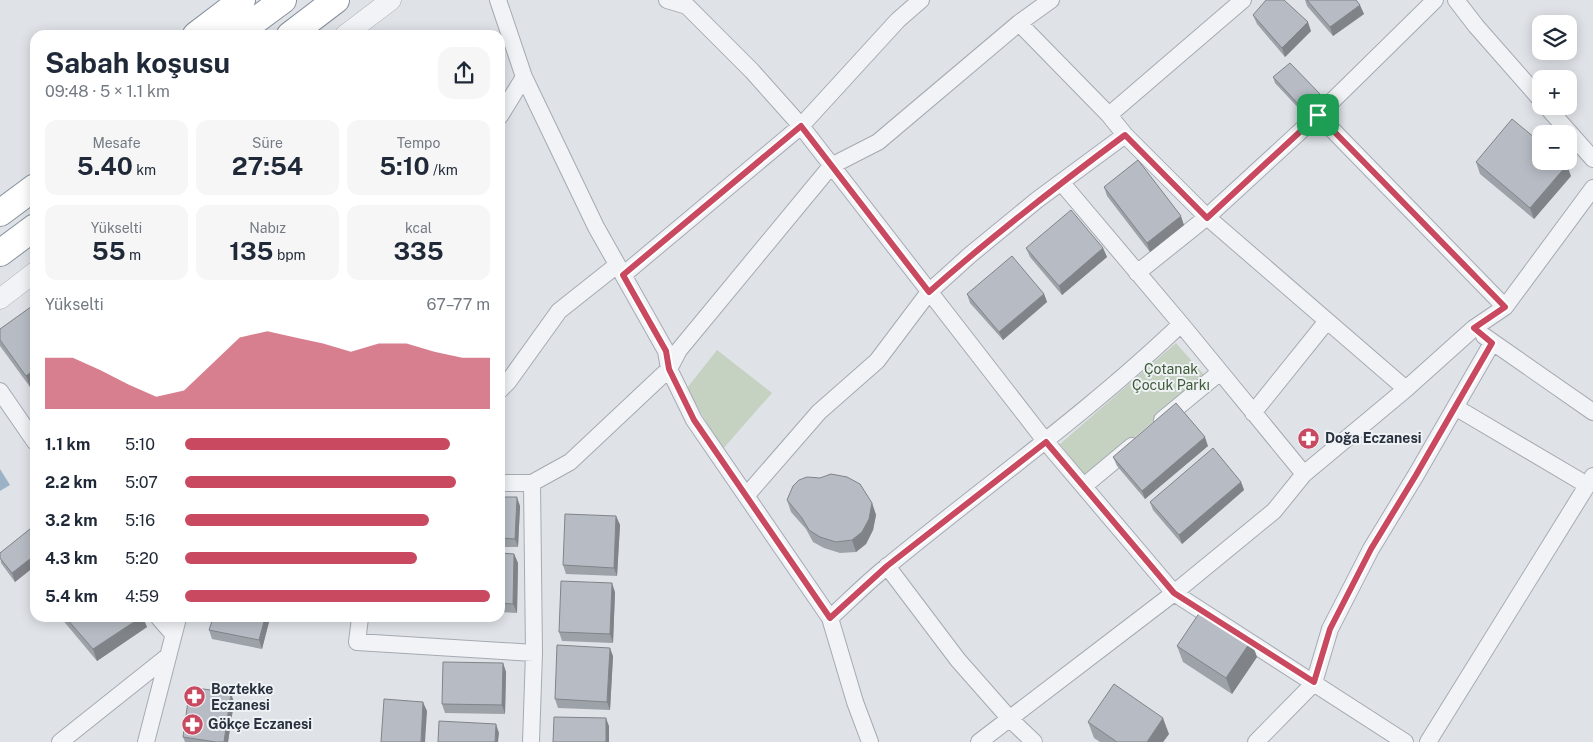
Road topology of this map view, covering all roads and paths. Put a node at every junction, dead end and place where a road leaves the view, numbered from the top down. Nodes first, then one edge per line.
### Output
1 (242, 0) edge
2 (283, 0) edge
3 (336, 0) edge
4 (391, 0) edge
5 (498, 0) edge
6 (667, 0) edge
7 (921, 0) edge
8 (1051, 0) edge
9 (1243, 0) edge
10 (1435, 0) edge
11 (1456, 0) edge
12 (1019, 23) junction
13 (364, 28) edge
14 (203, 30) edge
15 (243, 30) edge
16 (297, 30) edge
17 (524, 77) junction
18 (1532, 90) edge
19 (505, 108) edge
20 (1318, 115) junction
21 (1554, 115) edge
22 (1109, 116) junction
23 (801, 126) junction
24 (1125, 135) junction
25 (1593, 159) edge
26 (831, 166) junction
27 (1061, 182) junction
28 (1593, 188) edge
29 (30, 189) edge
30 (0, 213) edge
31 (1207, 218) junction
32 (30, 231) edge
33 (0, 253) edge
34 (620, 270) junction
35 (1137, 273) junction
36 (30, 276) edge
37 (929, 292) junction
38 (0, 299) edge
39 (1505, 307) junction
40 (1327, 321) junction
41 (1181, 324) junction
42 (1474, 328) junction
43 (1492, 343) junction
44 (669, 369) junction
45 (1220, 373) junction
46 (505, 385) edge
47 (1406, 389) junction
48 (0, 391) edge
49 (1455, 407) junction
50 (1593, 412) edge
51 (1253, 413) junction
52 (30, 435) edge
53 (1046, 442) junction
54 (1304, 474) junction
55 (1590, 480) edge
56 (505, 483) edge
57 (532, 483) junction
58 (1084, 486) junction
59 (746, 496) junction
60 (887, 566) junction
61 (1174, 593) junction
62 (830, 618) junction
63 (162, 622) edge
64 (177, 622) edge
65 (360, 622) edge
66 (173, 634) junction
67 (534, 653) junction
68 (168, 656) junction
69 (1314, 682) junction
70 (1010, 718) junction
71 (60, 742) edge
72 (146, 742) edge
73 (531, 742) edge
74 (870, 742) edge
75 (979, 742) edge
76 (1034, 742) edge
77 (1256, 742) edge
78 (1405, 742) edge
79 (1428, 742) edge

1 - 14 highway
2 - 15 highway
3 - 16 highway
4 - 13 street
5 - 17 street
6 - 23 street
7 - 23 street
8 - 12 street
9 - 22 street
10 - 20 street
11 - 18 street
12 - 22 street
12 - 26 street
17 - 19 street
17 - 34 street
20 - 31 street
20 - 39 street
21 - 25 street
22 - 24 street
23 - 26 street
23 - 34 street
24 - 27 street
24 - 31 street
26 - 37 street
26 - 44 street
27 - 35 street
27 - 37 street
28 - 39 street
29 - 30 highway
31 - 35 street
31 - 40 street
32 - 33 highway
34 - 44 street
34 - 46 street
35 - 41 street
36 - 38 street
37 - 53 street
37 - 59 street
39 - 42 street
40 - 47 street
40 - 51 street
41 - 45 street
41 - 53 street
42 - 43 street
42 - 47 street
43 - 49 street
43 - 50 street
44 - 57 street
44 - 59 street
45 - 51 street
45 - 58 street
47 - 54 street
48 - 52 street
49 - 55 street
49 - 69 street
51 - 54 street
53 - 58 street
53 - 60 street
54 - 61 street
55 - 79 street
56 - 57 street
57 - 67 street
58 - 61 street
59 - 62 street
60 - 62 street
60 - 70 street
61 - 69 street
61 - 70 street
62 - 74 street
63 - 66 street
64 - 66 street
65 - 67 street
66 - 68 street
67 - 73 street
68 - 71 street
68 - 72 street
69 - 77 street
69 - 78 street
70 - 75 street
70 - 76 street

